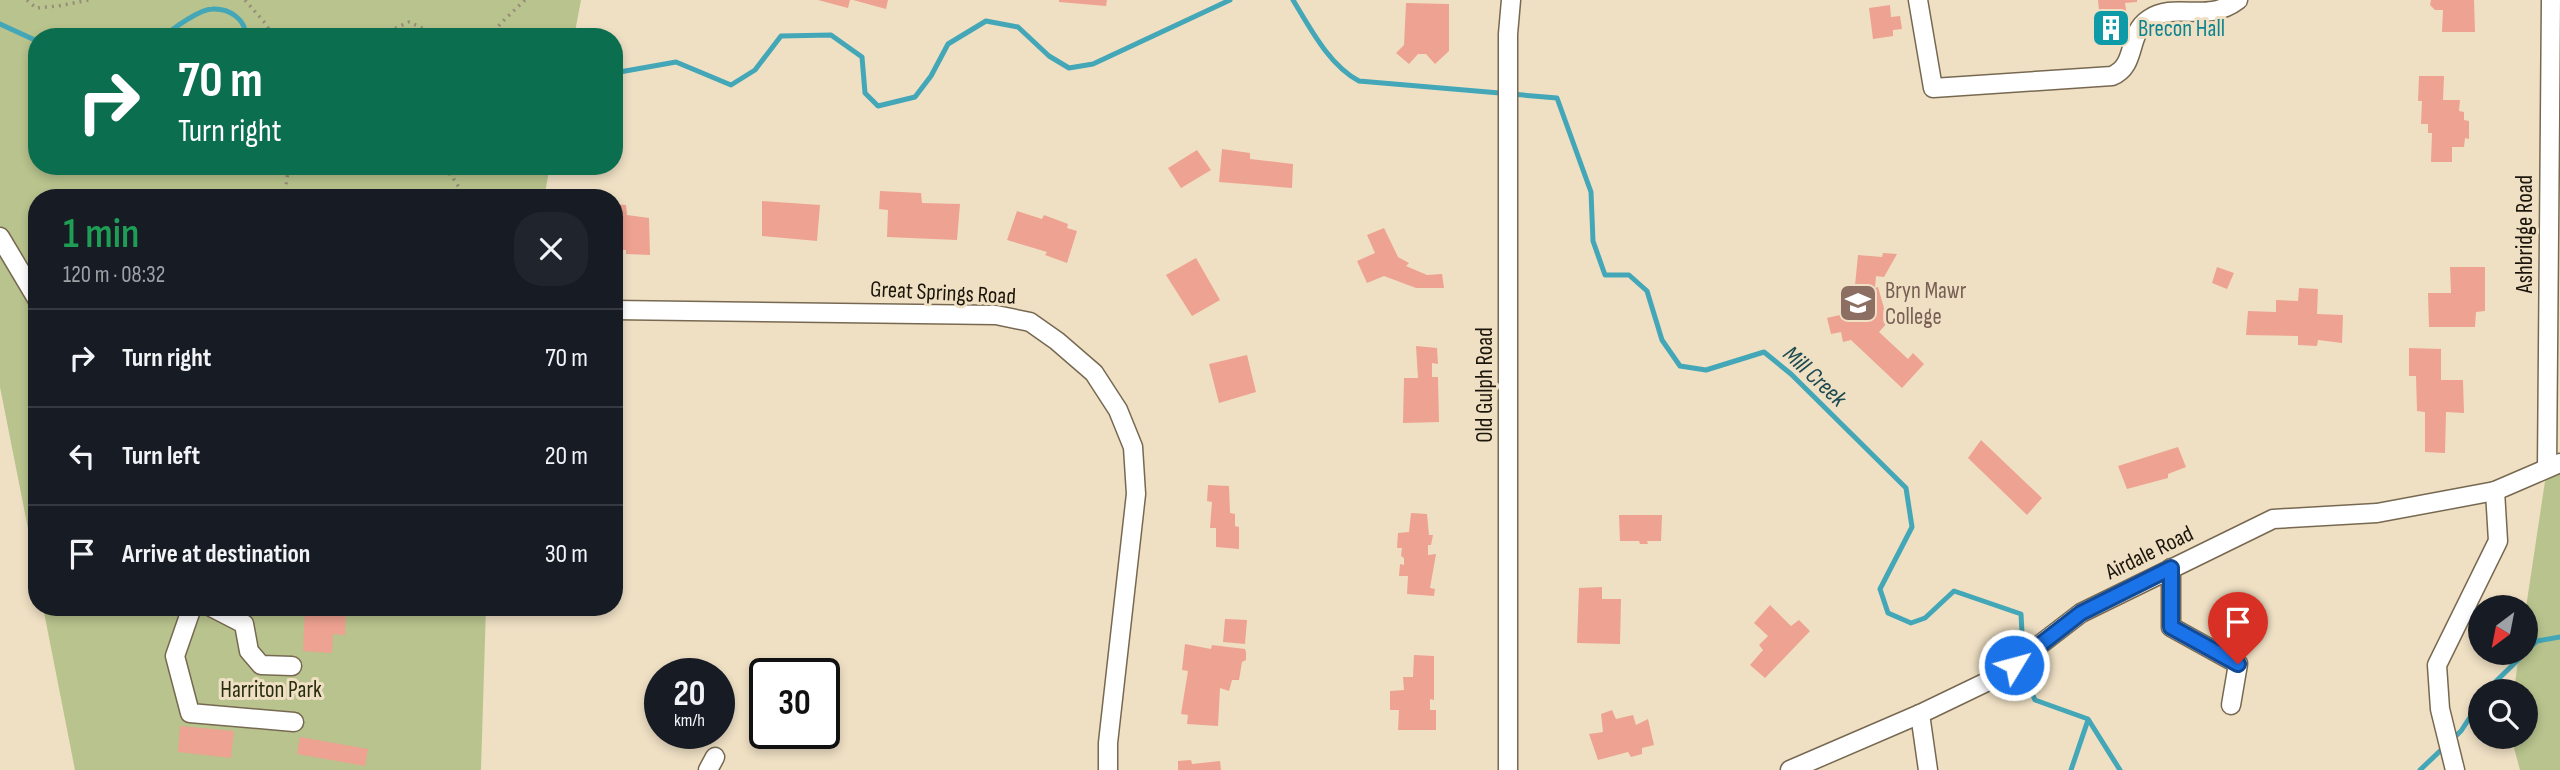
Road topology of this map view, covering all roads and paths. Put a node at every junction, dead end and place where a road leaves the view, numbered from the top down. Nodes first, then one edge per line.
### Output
1 (27, 0) edge
2 (89, 0) edge
3 (245, 0) edge
4 (525, 0) edge
5 (1511, 0) edge
6 (1918, 0) edge
7 (2238, 0) edge
8 (2551, 0) edge
9 (268, 28) edge
10 (396, 28) edge
11 (422, 28) edge
12 (499, 28) edge
13 (2554, 56) edge
14 (0, 237) edge
15 (28, 284) edge
16 (623, 310) edge
17 (2554, 465) edge
18 (2495, 491) junction
19 (2171, 568) junction
20 (189, 616) edge
21 (228, 616) edge
22 (292, 666) dead end
23 (2231, 705) dead end
24 (1920, 714) junction
25 (294, 722) dead end
26 (1108, 770) edge
27 (1508, 770) edge
28 (1790, 770) edge
29 (1928, 770) edge
30 (2455, 770) edge

1 - 2 path
3 - 9 path
4 - 12 path
5 - 27 street, Old Gulph Road
6 - 7 street
8 - 13 street, Ashbridge Road
10 - 11 path
13 - 17 street, Ashbridge Road
14 - 15 street
16 - 26 street, Great Springs Road
17 - 18 street, Airdale Road
18 - 19 street, Airdale Road
18 - 30 street
19 - 23 street
19 - 24 street, Airdale Road
20 - 25 street
21 - 22 street
24 - 28 street, Airdale Road
24 - 29 street

